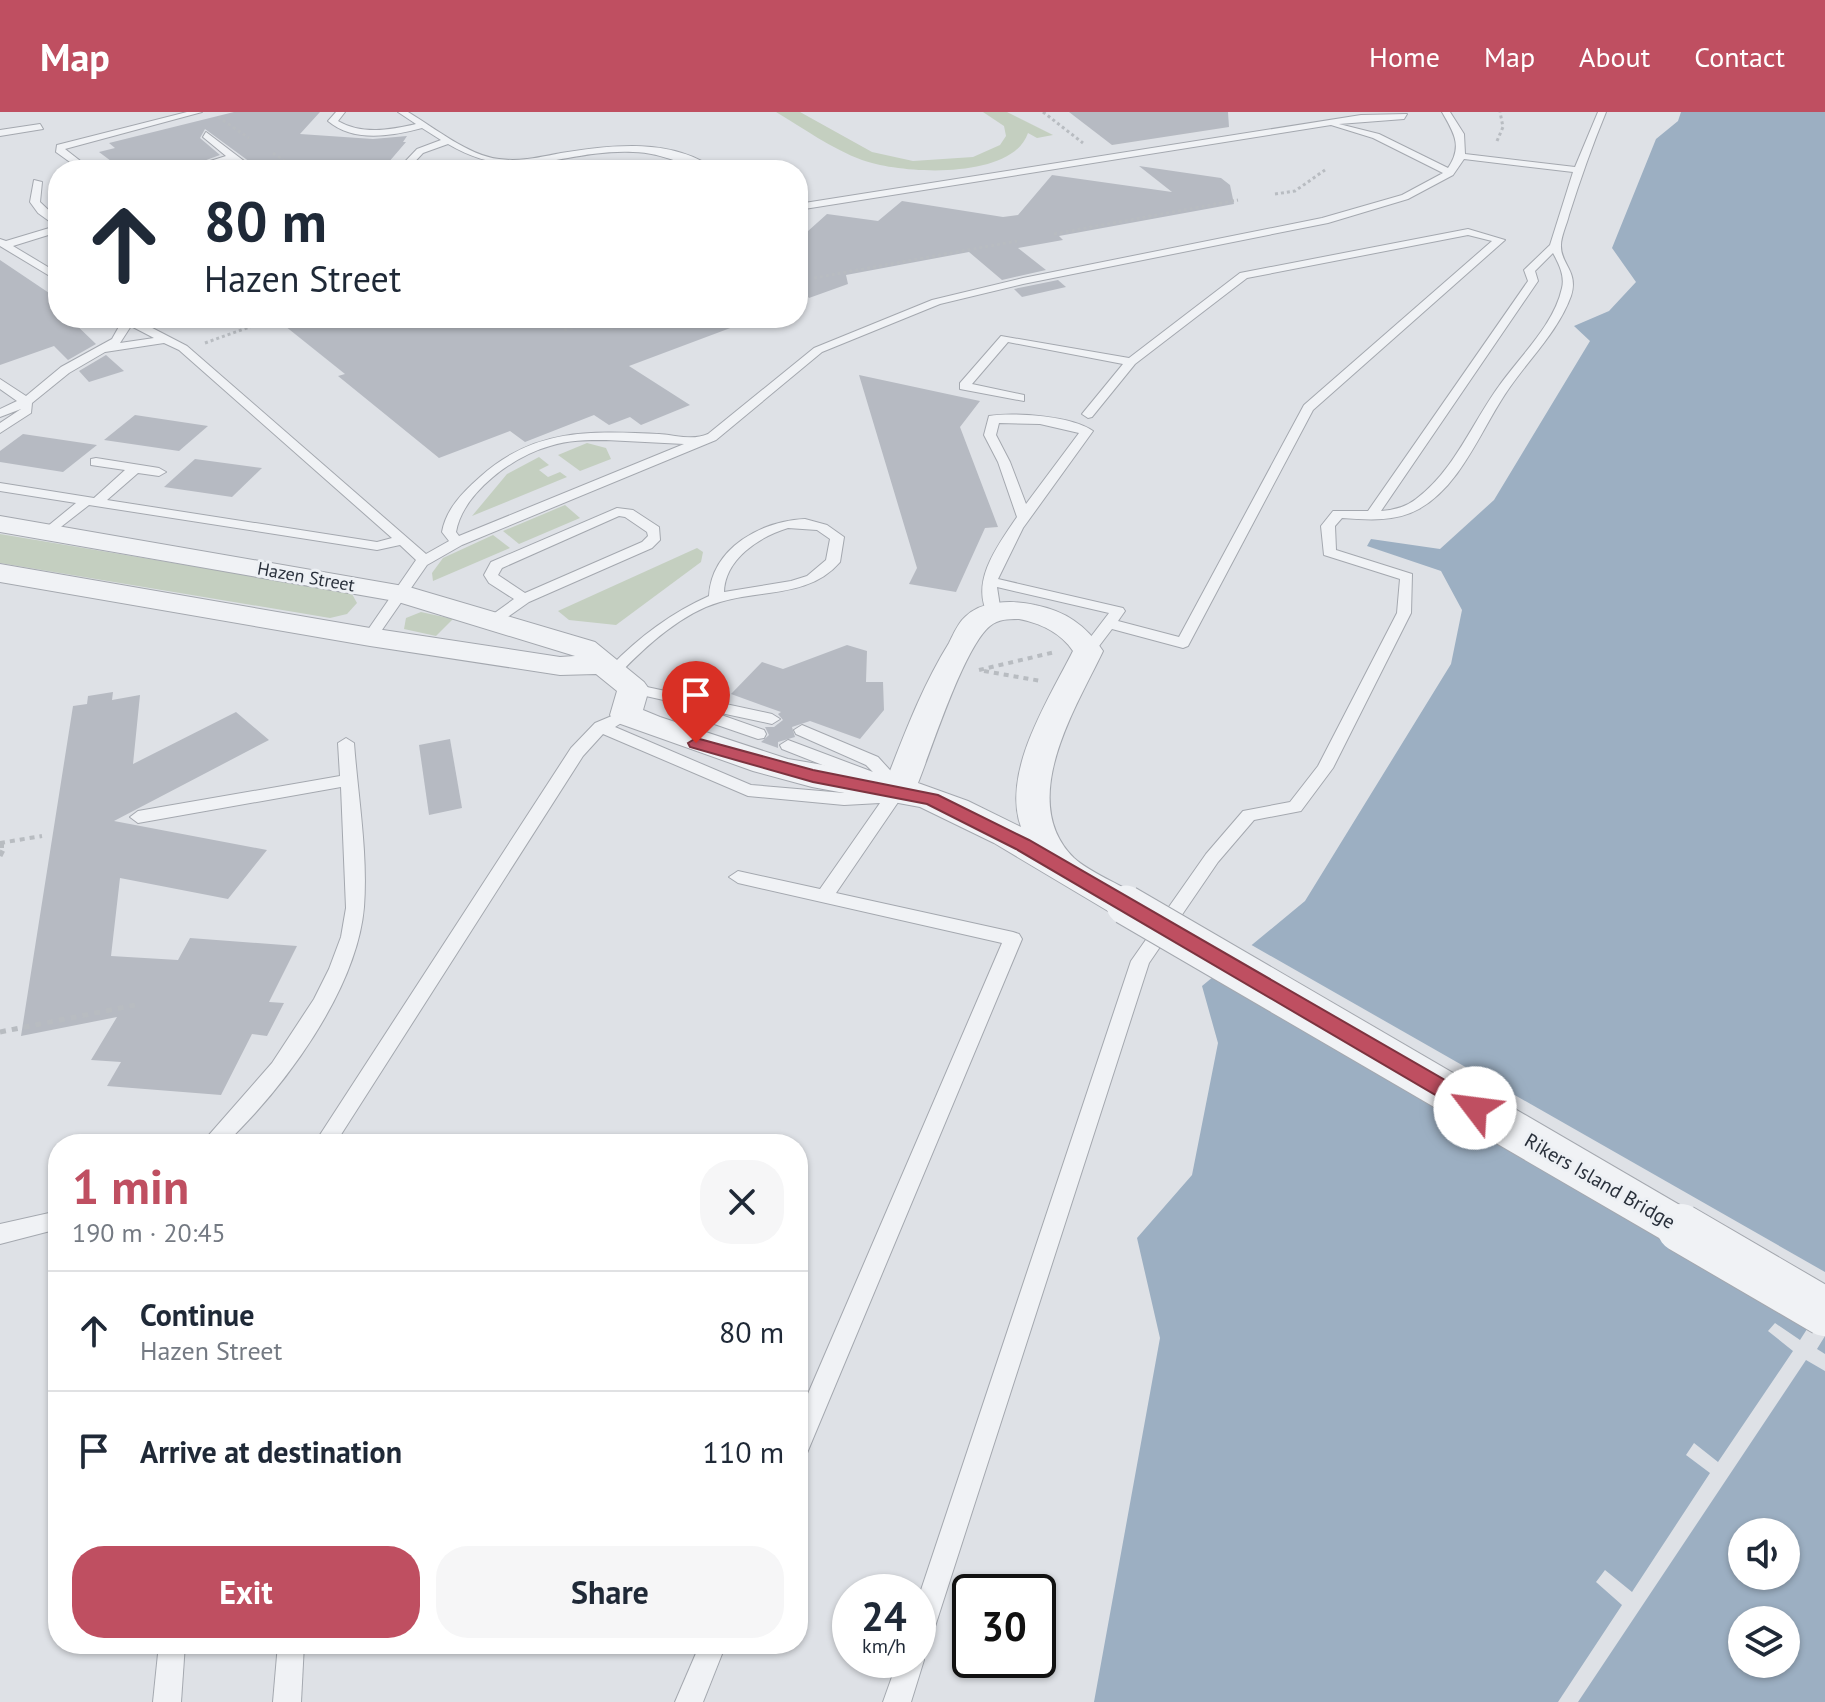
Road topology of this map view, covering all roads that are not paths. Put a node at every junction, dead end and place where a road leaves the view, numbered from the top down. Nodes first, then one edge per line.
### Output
1 (198, 112) edge
2 (341, 112) edge
3 (402, 112) edge
4 (1446, 112) edge
5 (1602, 112) edge
6 (169, 115) edge
7 (1404, 116) dead end
8 (1325, 124) junction
9 (425, 125) junction
10 (40, 127) dead end
11 (0, 133) edge
12 (206, 135) dead end
13 (451, 140) junction
14 (1461, 156) junction
15 (233, 157) junction
16 (73, 160) edge
17 (222, 160) edge
18 (237, 160) edge
19 (411, 160) edge
20 (488, 160) edge
21 (488, 160) edge
22 (540, 160) edge
23 (540, 160) edge
24 (683, 160) edge
25 (1578, 170) junction
26 (1450, 173) junction
27 (37, 182) dead end
28 (808, 205) edge
29 (48, 217) edge
30 (48, 229) edge
31 (2, 244) edge
32 (1555, 246) junction
33 (48, 272) edge
34 (124, 328) edge
35 (146, 328) edge
36 (166, 340) junction
37 (102, 350) junction
38 (1131, 362) junction
39 (0, 383) edge
40 (1020, 398) dead end
41 (26, 402) junction
42 (0, 413) edge
43 (1088, 414) dead end
44 (0, 429) edge
45 (697, 443) junction
46 (628, 453) junction
47 (96, 462) dead end
48 (135, 468) junction
49 (159, 472) dead end
50 (0, 487) edge
51 (92, 501) junction
52 (1372, 515) junction
53 (1024, 519) junction
54 (0, 524) edge
55 (48, 533) junction
56 (401, 539) junction
57 (457, 542) junction
58 (425, 560) junction
59 (0, 573) edge
60 (990, 581) junction
61 (399, 593) junction
62 (716, 598) junction
63 (524, 599) junction
64 (994, 613) junction
65 (494, 620) junction
66 (1111, 624) junction
67 (370, 637) junction
68 (1088, 651) junction
69 (615, 693) junction
70 (772, 719) dead end
71 (802, 730) dead end
72 (758, 734) dead end
73 (346, 743) dead end
74 (788, 745) dead end
75 (348, 780) junction
76 (896, 794) junction
77 (138, 817) dead end
78 (1062, 868) junction
79 (738, 877) dead end
80 (825, 895) junction
81 (1126, 905) joint
82 (221, 1134) edge
83 (330, 1134) edge
84 (48, 1222) edge
85 (0, 1234) edge
86 (1825, 1312) edge
87 (808, 1421) edge
88 (936, 1584) edge
89 (171, 1654) edge
90 (290, 1654) edge
91 (709, 1654) edge
92 (905, 1678) edge
93 (167, 1702) edge
94 (287, 1702) edge
95 (689, 1702) edge
96 (897, 1702) edge

1 - 6 lane
2 - 9 lane
3 - 9 lane
4 - 14 lane
5 - 25 lane
6 - 16 lane
7 - 8 lane
8 - 26 lane
8 - 28 lane
9 - 13 lane
10 - 11 lane
12 - 15 lane
13 - 19 lane
13 - 21 lane
14 - 25 lane
14 - 26 lane
15 - 17 lane
15 - 18 lane
20 - 23 lane
22 - 24 lane
25 - 32 lane
26 - 45 lane
27 - 29 lane
30 - 31 lane
31 - 33 lane
32 - 52 lane
32 - 52 lane
34 - 37 lane
35 - 36 lane
36 - 37 lane
36 - 56 lane
37 - 41 lane
38 - 40 lane
38 - 43 lane
38 - 66 lane
39 - 41 lane
41 - 42 lane
41 - 44 lane
45 - 46 lane
45 - 46 lane
46 - 57 lane
46 - 57 lane
47 - 48 lane
48 - 49 lane
48 - 51 lane
50 - 51 lane
51 - 55 lane
51 - 56 lane
52 - 88 lane
53 - 53 lane
53 - 60 lane
54 - 55 street, Hazen Street
55 - 61 street, Hazen Street
56 - 58 lane
57 - 58 lane
58 - 61 lane
59 - 67 street, Hazen Street
60 - 64 lane
60 - 66 lane
61 - 65 street, Hazen Street
61 - 67 lane
62 - 62 lane
62 - 69 lane
63 - 63 lane
63 - 65 lane
64 - 68 street
64 - 76 street
65 - 69 street, Hazen Street
66 - 68 lane
67 - 69 street, Hazen Street
68 - 78 street
69 - 70 lane
69 - 72 lane
69 - 76 street, Hazen Street
69 - 83 lane
71 - 76 lane
73 - 75 lane
74 - 76 lane
75 - 77 lane
75 - 82 lane
76 - 78 street, Hazen Street
76 - 80 lane
78 - 81 street, Hazen Street
79 - 80 lane
80 - 87 lane
81 - 86 street, Rikers Island Bridge, bridge
84 - 85 lane
89 - 93 lane
90 - 94 lane
91 - 95 lane
92 - 96 lane

